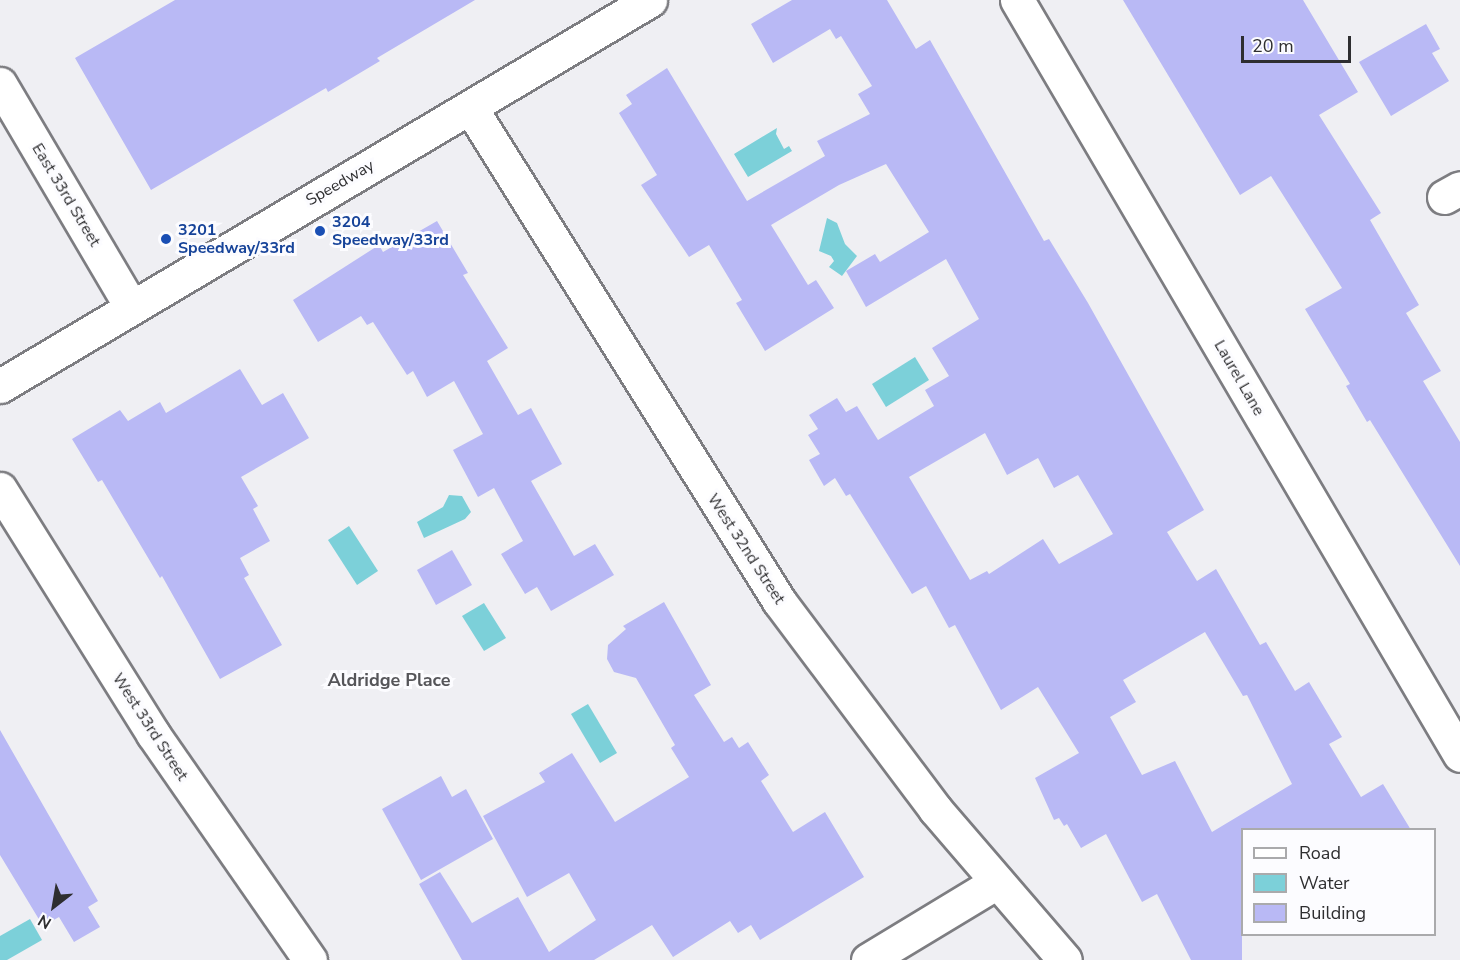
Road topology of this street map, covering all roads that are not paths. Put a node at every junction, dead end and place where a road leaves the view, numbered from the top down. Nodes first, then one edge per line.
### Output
1 (650, 0) edge
2 (1017, 0) edge
3 (0, 84) edge
4 (470, 107) junction
5 (131, 306) junction
6 (0, 386) edge
7 (0, 489) edge
8 (1460, 755) edge
9 (997, 882) junction
10 (310, 960) edge
11 (867, 960) edge
12 (1065, 960) edge

1 - 4 street, Speedway
2 - 8 street, Laurel Lane
3 - 5 street, East 33rd Street
4 - 5 street, Speedway
4 - 9 street, West 32nd Street
5 - 6 street, Speedway
7 - 10 street, West 33rd Street
9 - 11 street
9 - 12 street, West 32nd Street

